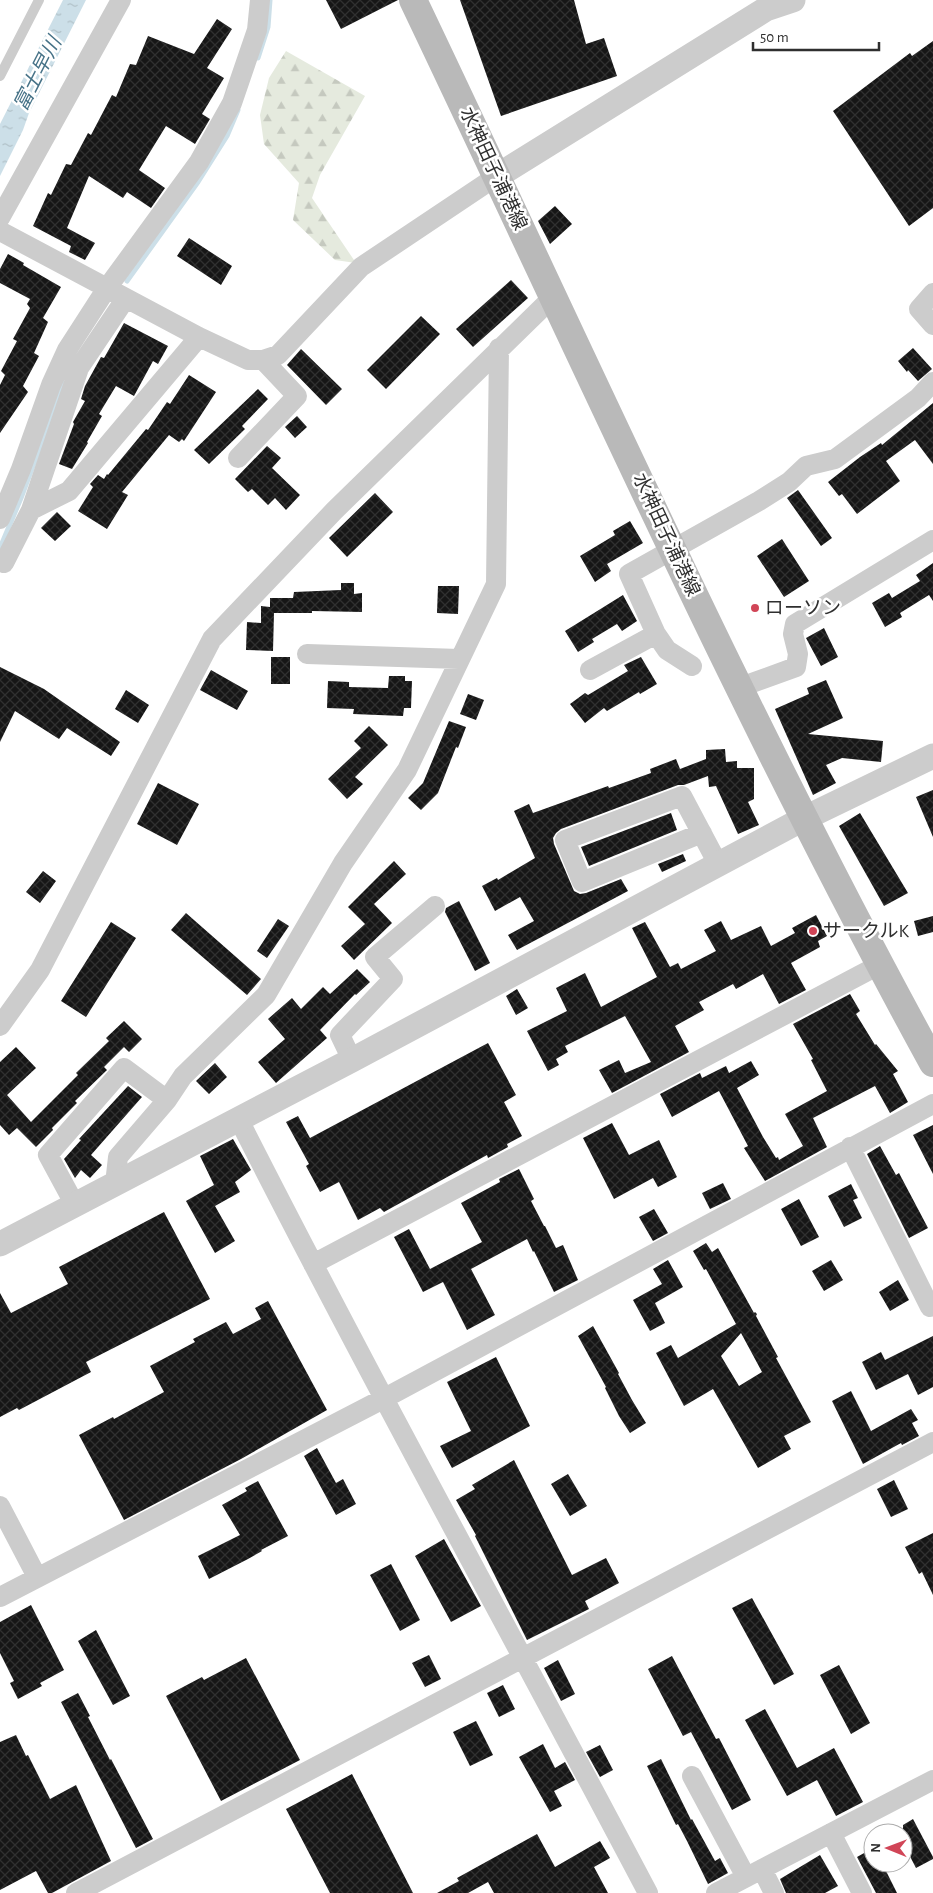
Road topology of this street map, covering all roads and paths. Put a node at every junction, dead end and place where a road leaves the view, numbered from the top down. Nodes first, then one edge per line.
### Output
1 (39, 0) edge
2 (122, 0) edge
3 (260, 0) edge
4 (413, 0) edge
5 (793, 0) edge
6 (0, 76) edge
7 (497, 176) junction
8 (0, 218) edge
9 (0, 232) edge
10 (107, 288) junction
11 (933, 293) edge
12 (553, 297) junction
13 (126, 298) junction
14 (933, 325) edge
15 (199, 337) junction
16 (499, 348) junction
17 (263, 360) junction
18 (933, 382) edge
19 (238, 458) dead end
20 (31, 510) junction
21 (0, 519) edge
22 (933, 540) edge
23 (672, 548) junction
24 (1, 565) edge
25 (656, 634) junction
26 (307, 654) dead end
27 (459, 659) junction
28 (692, 666) dead end
29 (590, 670) dead end
30 (738, 688) junction
31 (933, 756) edge
32 (803, 819) junction
33 (702, 833) junction
34 (718, 864) junction
35 (436, 906) dead end
36 (879, 965) junction
37 (0, 1026) edge
38 (352, 1060) junction
39 (933, 1063) edge
40 (167, 1100) junction
41 (933, 1104) edge
42 (239, 1120) junction
43 (850, 1147) junction
44 (115, 1184) junction
45 (75, 1205) junction
46 (0, 1244) edge
47 (312, 1264) junction
48 (933, 1305) edge
49 (383, 1399) junction
50 (933, 1442) edge
51 (0, 1506) edge
52 (37, 1577) junction
53 (0, 1597) edge
54 (524, 1657) junction
55 (692, 1776) dead end
56 (933, 1780) edge
57 (831, 1833) junction
58 (754, 1873) junction
59 (76, 1893) edge
60 (648, 1893) edge
61 (716, 1893) edge
62 (774, 1893) edge
63 (862, 1893) edge

1 - 6 lane
2 - 8 street
3 - 10 street
4 - 7 main road, 水神田子浦港線
5 - 7 street
7 - 12 main road, 水神田子浦港線
7 - 17 street
9 - 10 street
10 - 13 street
10 - 21 street
11 - 14 street
12 - 16 street
12 - 23 main road, 水神田子浦港線
13 - 15 street
13 - 20 street
15 - 17 street
15 - 20 street
16 - 27 street
16 - 37 street
17 - 19 street
18 - 23 street
20 - 24 street
22 - 30 street
23 - 25 street
23 - 30 main road, 水神田子浦港線
25 - 28 street
25 - 29 street
26 - 27 street
27 - 40 street
30 - 32 main road, 水神田子浦港線
31 - 32 street
32 - 34 street
32 - 36 main road, 水神田子浦港線
33 - 33 street
33 - 34 street
34 - 38 street
35 - 38 street
36 - 39 main road, 水神田子浦港線
36 - 47 street
38 - 42 street
40 - 44 street
40 - 45 street
41 - 43 street
42 - 44 street
42 - 47 street
43 - 48 street
43 - 49 street
44 - 45 street
45 - 46 street
47 - 49 street
49 - 52 street
49 - 54 street
50 - 54 street
51 - 52 street
52 - 53 street
54 - 59 street
54 - 60 street
55 - 58 street
56 - 57 street
57 - 58 street
57 - 63 street
58 - 61 street
58 - 62 street

